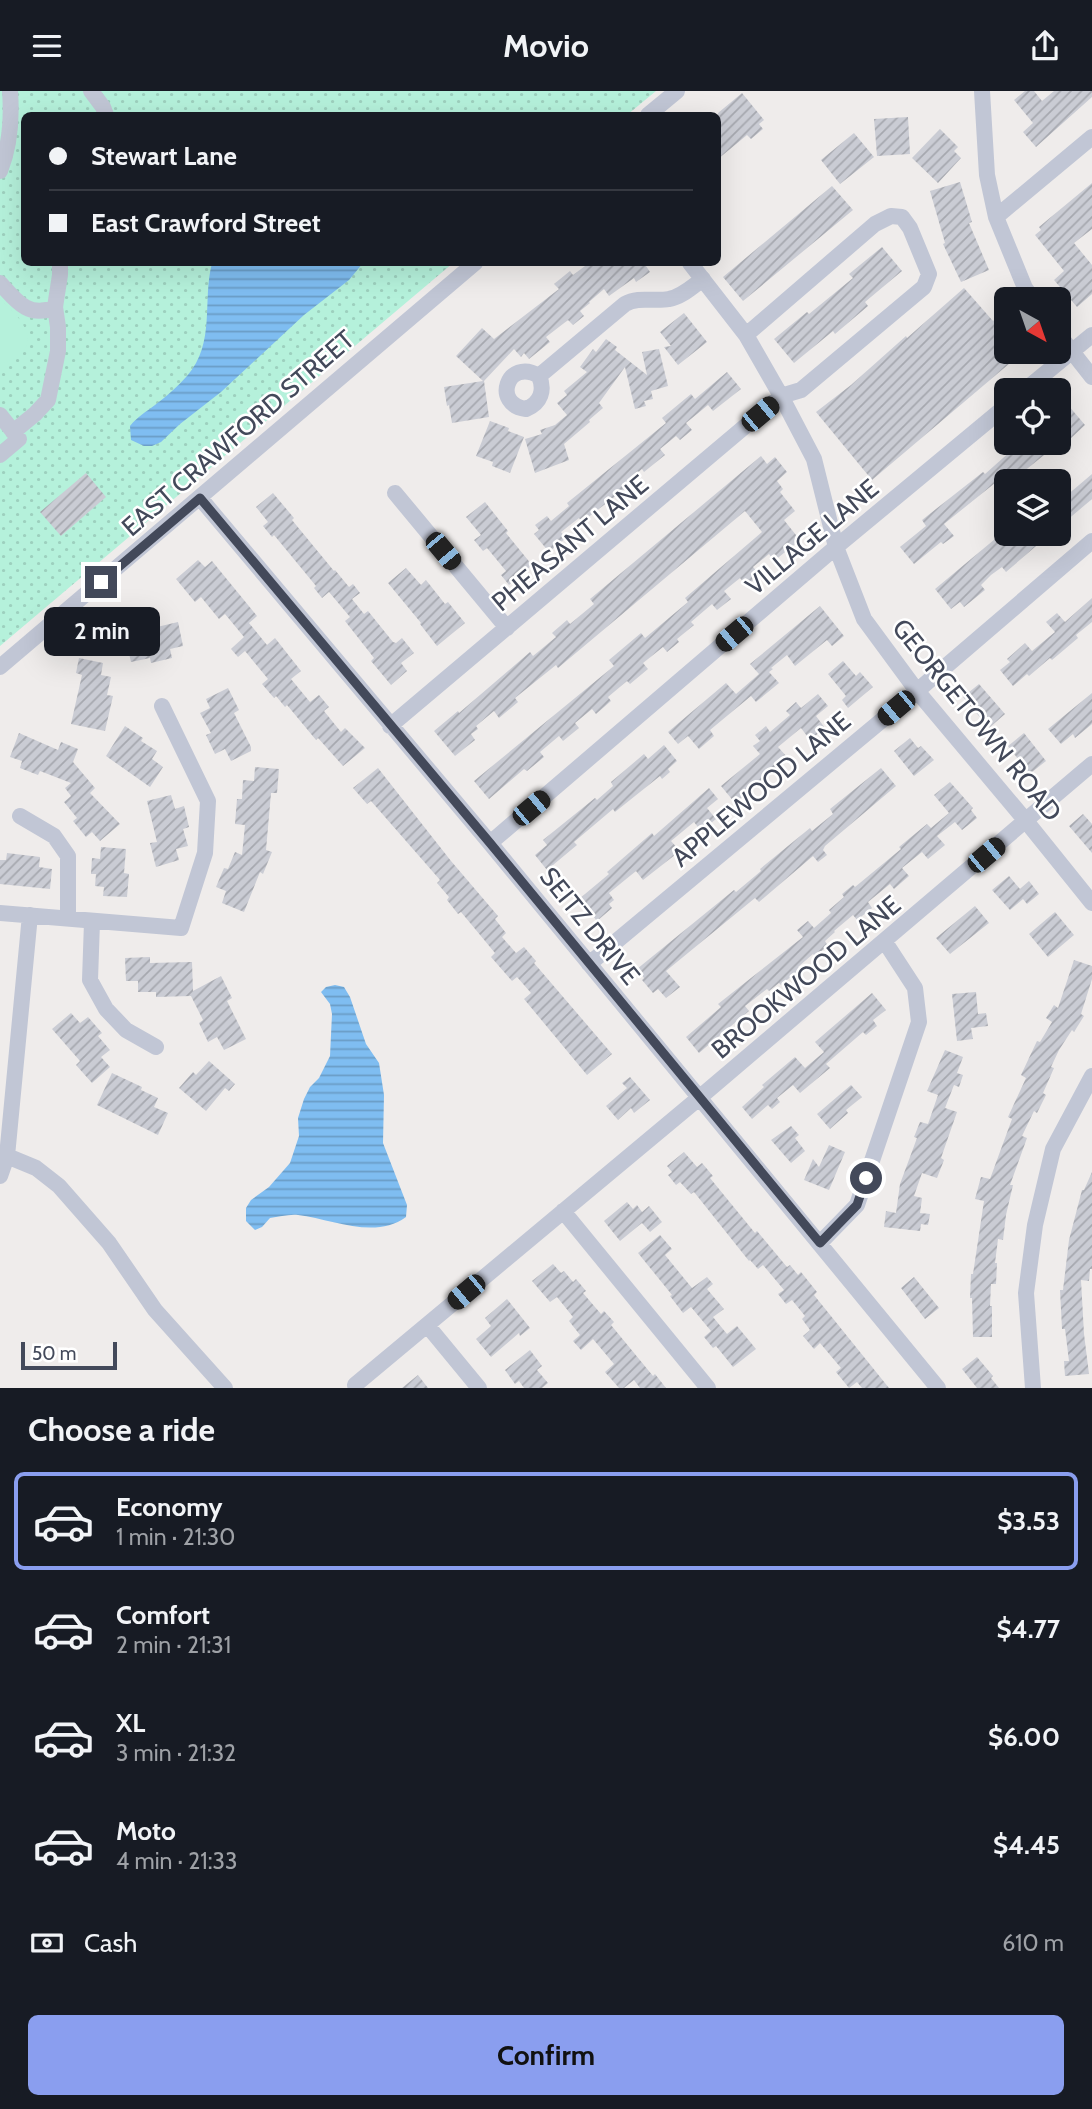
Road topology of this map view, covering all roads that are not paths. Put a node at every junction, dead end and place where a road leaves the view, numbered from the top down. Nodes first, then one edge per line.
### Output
1 (10, 91) edge
2 (91, 91) edge
3 (677, 91) edge
4 (982, 91) edge
5 (104, 112) edge
6 (652, 112) edge
7 (1092, 137) edge
8 (0, 171) edge
9 (996, 217) junction
10 (60, 266) edge
11 (471, 266) edge
12 (692, 266) edge
13 (702, 279) junction
14 (0, 283) edge
15 (1025, 287) edge
16 (55, 307) junction
17 (746, 335) junction
18 (1092, 335) edge
19 (1071, 352) joint
20 (1057, 364) edge
21 (539, 376) dead end
22 (1092, 377) edge
23 (1040, 378) edge
24 (781, 396) junction
25 (0, 415) edge
26 (994, 416) edge
27 (13, 432) junction
28 (0, 455) edge
29 (395, 493) dead end
30 (200, 498) junction
31 (1092, 541) edge
32 (836, 547) junction
33 (507, 628) junction
34 (0, 667) edge
35 (917, 691) junction
36 (162, 706) dead end
37 (390, 726) junction
38 (1092, 764) edge
39 (20, 816) dead end
40 (1027, 821) junction
41 (490, 843) junction
42 (1092, 903) edge
43 (0, 913) edge
44 (30, 915) junction
45 (68, 918) junction
46 (92, 922) junction
47 (885, 942) junction
48 (589, 964) junction
49 (156, 1047) dead end
50 (1092, 1076) edge
51 (699, 1098) junction
52 (7, 1156) junction
53 (0, 1176) edge
54 (563, 1211) junction
55 (820, 1243) junction
56 (427, 1325) junction
57 (355, 1385) dead end
58 (225, 1388) edge
59 (479, 1388) edge
60 (708, 1388) edge
61 (938, 1388) edge
62 (1032, 1388) edge

1 - 8 street
2 - 5 street
3 - 6 street
4 - 9 street
7 - 9 street
9 - 15 street
10 - 16 street
11 - 30 street, EAST CRAWFORD STREET
12 - 13 street, GEORGETOWN ROAD
13 - 17 street, GEORGETOWN ROAD
13 - 21 street
14 - 16 street
16 - 27 street
17 - 24 street, GEORGETOWN ROAD
17 - 24 street, PHEASANT LANE
18 - 19 street
19 - 22 street
20 - 23 street
24 - 32 street, GEORGETOWN ROAD
24 - 33 street, PHEASANT LANE
25 - 27 street
26 - 32 street, VILLAGE LANE
27 - 28 street
29 - 33 street
30 - 34 street, EAST CRAWFORD STREET
30 - 37 street, SEITZ DRIVE
31 - 35 street, APPLEWOOD LANE
32 - 35 street, GEORGETOWN ROAD
32 - 41 street, VILLAGE LANE
33 - 37 street, PHEASANT LANE
35 - 40 street, GEORGETOWN ROAD
35 - 48 street, APPLEWOOD LANE
36 - 46 street
37 - 41 street, SEITZ DRIVE
38 - 40 street, BROOKWOOD LANE
39 - 45 street
40 - 42 street, GEORGETOWN ROAD
40 - 47 street, BROOKWOOD LANE
41 - 48 street, SEITZ DRIVE
43 - 44 street
44 - 45 street
44 - 52 street
45 - 46 street
46 - 49 street
47 - 51 street, BROOKWOOD LANE
47 - 55 street
48 - 51 street, SEITZ DRIVE
50 - 62 street
51 - 54 street, BROOKWOOD LANE
51 - 55 street, SEITZ DRIVE
52 - 53 street
52 - 58 street
54 - 56 street, BROOKWOOD LANE
54 - 60 street
55 - 61 street, SEITZ DRIVE
56 - 57 street, BROOKWOOD LANE
56 - 59 street

